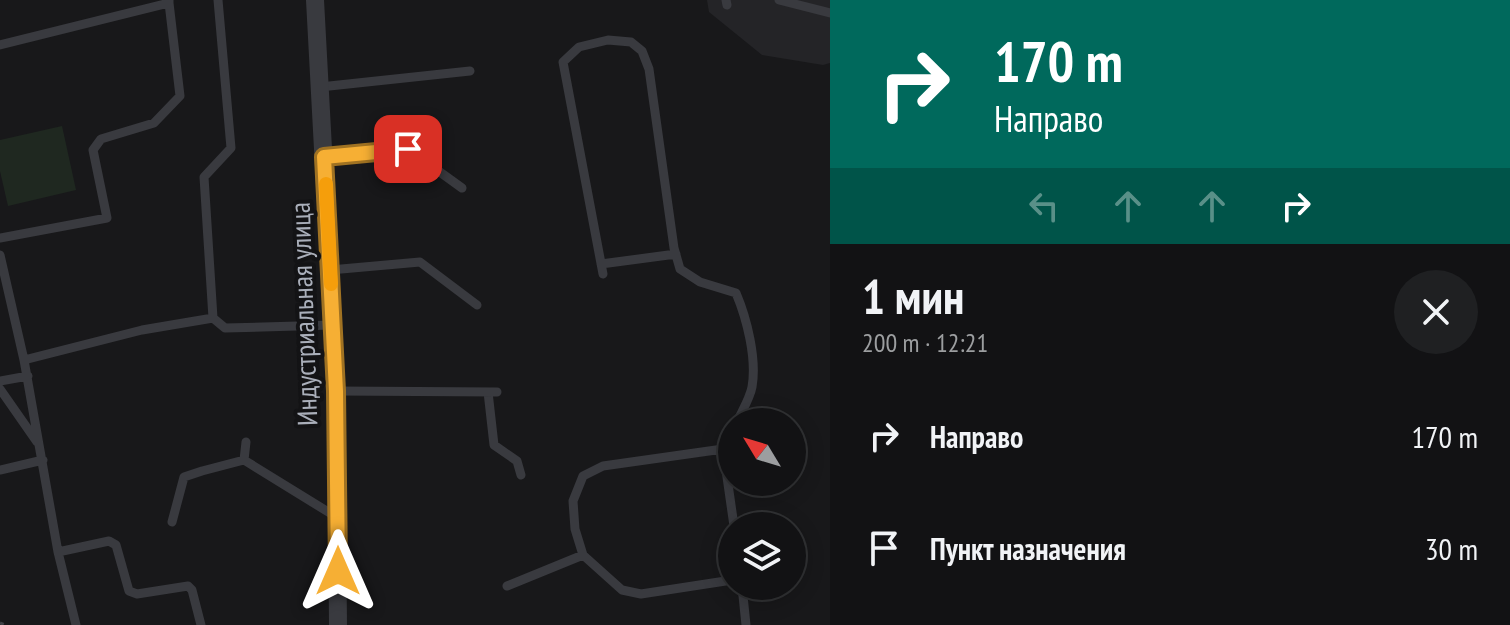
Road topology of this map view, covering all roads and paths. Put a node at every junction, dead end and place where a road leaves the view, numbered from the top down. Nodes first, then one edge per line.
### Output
1 (218, 0) edge
2 (779, 0) edge
3 (169, 1) edge
4 (318, 2) edge
5 (830, 13) edge
6 (0, 45) edge
7 (470, 71) dead end
8 (320, 87) junction
9 (324, 157) junction
10 (462, 188) dead end
11 (0, 238) edge
12 (676, 254) junction
13 (0, 255) edge
14 (330, 270) junction
15 (477, 305) dead end
16 (213, 318) junction
17 (333, 325) junction
18 (24, 360) junction
19 (28, 376) junction
20 (0, 381) edge
21 (0, 389) edge
22 (336, 391) junction
23 (743, 408) edge
24 (246, 442) dead end
25 (40, 445) junction
26 (718, 450) edge
27 (43, 460) junction
28 (244, 460) junction
29 (0, 470) edge
30 (521, 475) dead end
31 (338, 518) junction
32 (172, 522) dead end
33 (58, 552) junction
34 (583, 555) junction
35 (718, 582) edge
36 (507, 586) dead end
37 (743, 600) edge
38 (78, 624) edge
39 (201, 625) edge
40 (338, 625) edge
41 (746, 625) edge

1 - 16 lane
2 - 5 lane
3 - 6 lane
3 - 11 lane
4 - 8 street, Индустриальная улица
7 - 8 lane
8 - 9 street, Индустриальная улица
9 - 10 lane
9 - 14 street, Индустриальная улица
12 - 12 lane
12 - 23 lane
13 - 18 lane
14 - 15 lane
14 - 17 street, Индустриальная улица
16 - 17 lane
16 - 18 lane
17 - 22 street, Индустриальная улица
18 - 19 lane
19 - 20 lane
19 - 25 lane
21 - 25 lane
22 - 30 lane
22 - 31 street, Индустриальная улица
24 - 28 lane
25 - 27 lane
26 - 34 lane
27 - 29 lane
27 - 33 lane
28 - 31 lane
28 - 32 lane
31 - 40 street, Индустриальная улица
33 - 38 lane
33 - 39 lane
34 - 35 lane
34 - 36 lane
37 - 41 lane

